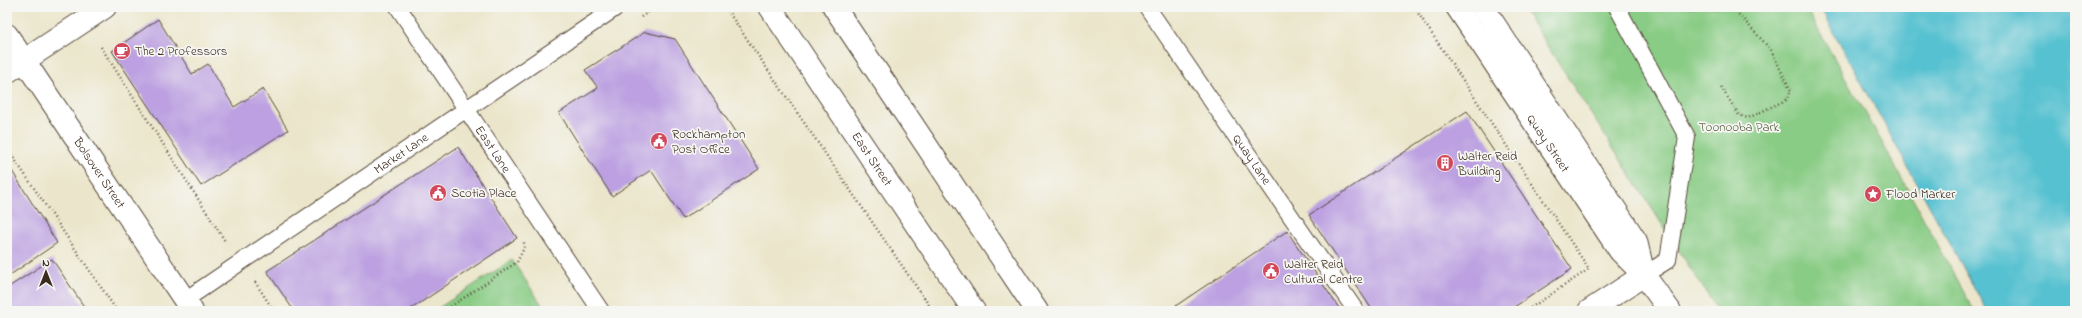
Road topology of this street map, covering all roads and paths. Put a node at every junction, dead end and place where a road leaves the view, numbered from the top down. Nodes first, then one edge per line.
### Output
1 (105, 7) edge
2 (398, 7) edge
3 (617, 7) edge
4 (725, 7) edge
5 (770, 7) edge
6 (834, 7) edge
7 (1147, 7) edge
8 (1414, 7) edge
9 (1457, 7) edge
10 (1483, 7) edge
11 (1616, 7) edge
12 (1732, 7) edge
13 (7, 35) edge
14 (101, 47) dead end
15 (16, 66) edge
16 (1721, 87) dead end
17 (465, 109) junction
18 (7, 148) edge
19 (523, 240) dead end
20 (225, 241) dead end
21 (1644, 275) junction
22 (250, 276) dead end
23 (189, 305) edge
24 (117, 311) edge
25 (274, 311) edge
26 (444, 311) edge
27 (601, 311) edge
28 (933, 311) edge
29 (974, 311) edge
30 (1037, 311) edge
31 (1356, 311) edge
32 (1526, 311) edge
33 (1589, 311) edge
34 (1670, 311) edge

1 - 15 street
2 - 17 lane, East Lane
3 - 17 lane, Market Lane
4 - 28 path
5 - 29 street, East Street
6 - 30 street
7 - 31 lane, Quay Lane
8 - 32 path
9 - 21 street, Quay Street
10 - 21 street, Quay Street
11 - 21 lane
12 - 16 path
13 - 15 street, Bolsover Street
14 - 20 path
15 - 23 street, Bolsover Street
17 - 23 lane, Market Lane
17 - 27 lane, East Lane
18 - 24 path
19 - 26 path
21 - 33 street
21 - 34 street, Quay Street
22 - 25 path

